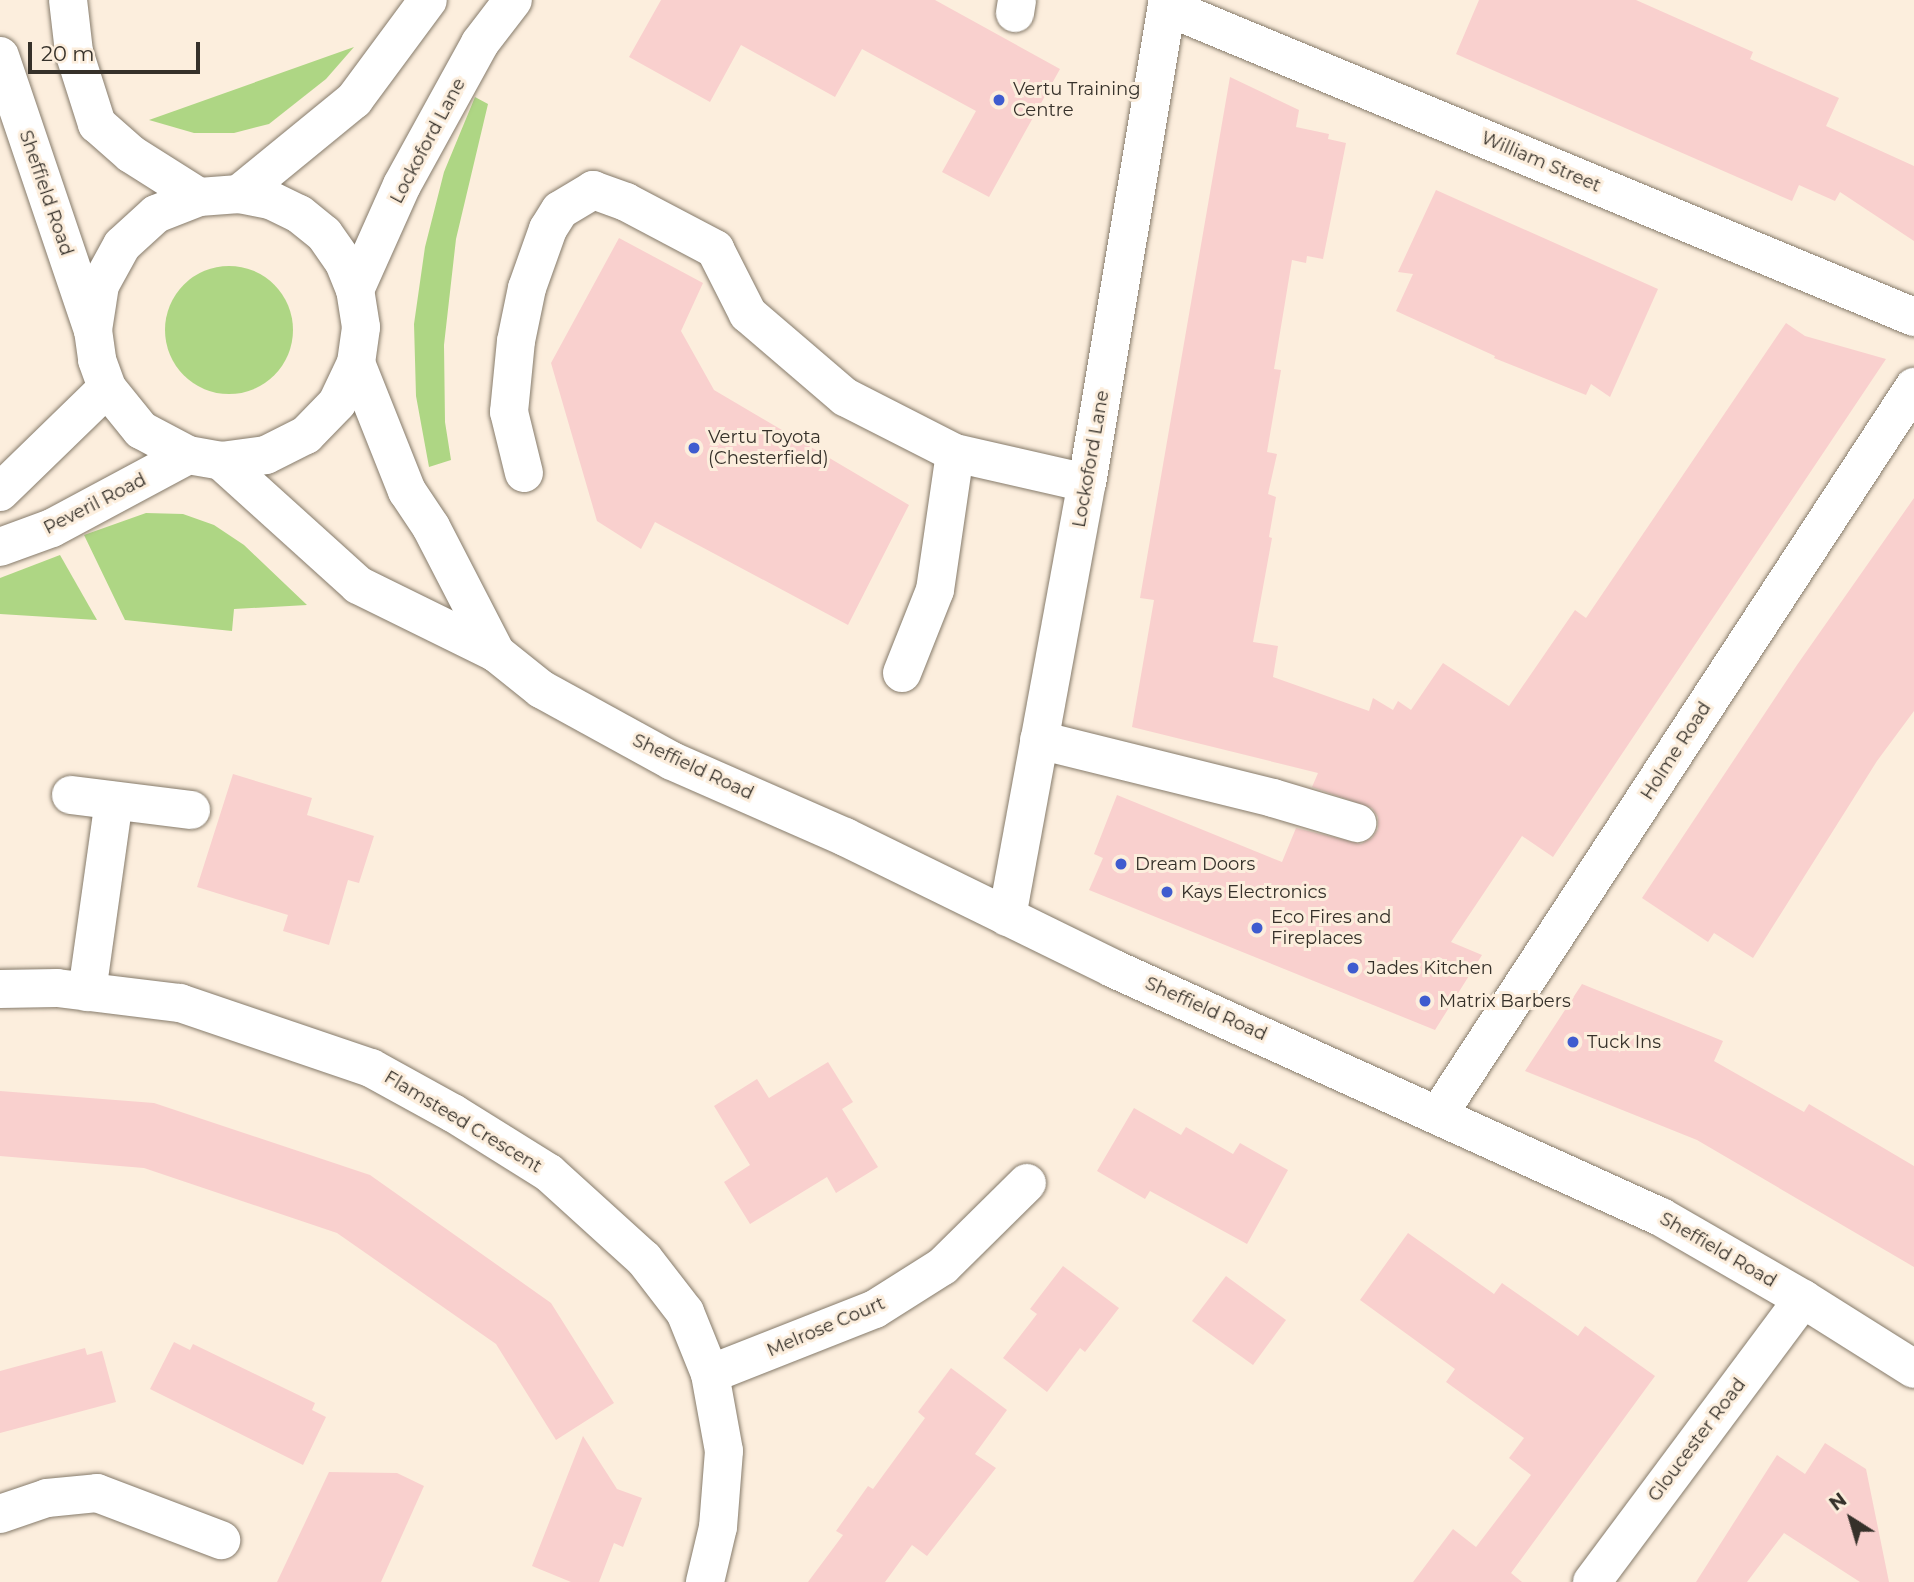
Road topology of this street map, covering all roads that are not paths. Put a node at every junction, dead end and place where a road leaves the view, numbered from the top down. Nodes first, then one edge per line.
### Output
1 (68, 0) edge
2 (428, 0) edge
3 (513, 0) edge
4 (1168, 4) edge
5 (0, 56) edge
6 (239, 194) junction
7 (199, 197) junction
8 (355, 290) junction
9 (1914, 317) edge
10 (93, 330) junction
11 (356, 363) junction
12 (1914, 387) edge
13 (107, 388) junction
14 (955, 453) junction
15 (205, 458) junction
16 (524, 472) dead end
17 (1087, 483) junction
18 (0, 492) edge
19 (0, 547) edge
20 (496, 653) junction
21 (902, 673) dead end
22 (1039, 740) junction
23 (71, 795) dead end
24 (114, 801) junction
25 (191, 810) dead end
26 (1357, 823) dead end
27 (1007, 917) junction
28 (0, 989) edge
29 (87, 992) junction
30 (1438, 1115) junction
31 (1027, 1183) dead end
32 (1803, 1299) junction
33 (1914, 1369) edge
34 (710, 1374) junction
35 (0, 1514) edge
36 (221, 1540) dead end
37 (705, 1582) edge
38 (1591, 1582) edge

1 - 7 street
2 - 6 street
3 - 8 street, Lockoford Lane
4 - 9 street, William Street
4 - 17 street, Lockoford Lane
5 - 10 street, Sheffield Road
6 - 7 street, Sheffield Road
6 - 8 street, Sheffield Road
7 - 10 street, Sheffield Road
8 - 11 street, Sheffield Road
10 - 13 street, Sheffield Road
11 - 15 street, Sheffield Road
11 - 20 street, Sheffield Road
12 - 30 street, Holme Road
13 - 15 street, Sheffield Road
13 - 18 street
14 - 16 street
14 - 17 street
14 - 21 street
15 - 19 street, Peveril Road
15 - 20 street, Sheffield Road
17 - 22 street, Lockoford Lane
20 - 27 street, Sheffield Road
22 - 26 street
22 - 27 street, Lockoford Lane
23 - 24 street
24 - 25 street
24 - 29 street
27 - 30 street, Sheffield Road
28 - 29 street, Flamsteed Crescent
29 - 34 street, Flamsteed Crescent
30 - 32 street, Sheffield Road
31 - 34 street, Melrose Court
32 - 33 street, Sheffield Road
32 - 38 street, Gloucester Road
34 - 37 street, Flamsteed Crescent
35 - 36 street

